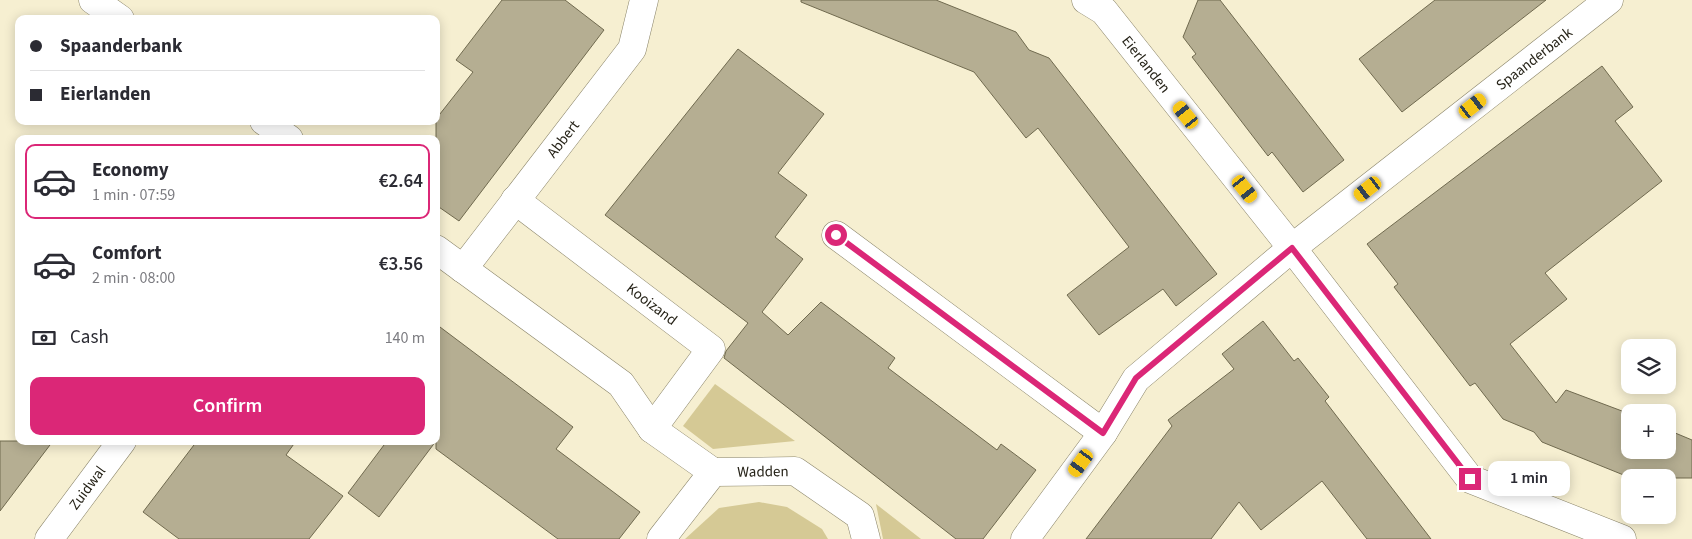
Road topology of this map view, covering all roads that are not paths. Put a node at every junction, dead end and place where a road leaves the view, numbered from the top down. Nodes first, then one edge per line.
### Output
1 (93, 0) edge
2 (644, 0) edge
3 (1609, 0) edge
4 (1099, 4) edge
5 (114, 15) edge
6 (269, 125) edge
7 (283, 135) edge
8 (515, 200) junction
9 (836, 235) dead end
10 (1292, 248) junction
11 (440, 252) edge
12 (463, 269) junction
13 (652, 429) junction
14 (1103, 433) junction
15 (119, 445) edge
16 (713, 472) junction
17 (54, 537) edge
18 (661, 539) edge
19 (866, 539) edge
20 (1025, 539) edge
21 (1622, 539) edge

1 - 5 street
2 - 8 street, Abbert
3 - 10 street, Spaanderbank
4 - 10 street, Eierlanden
6 - 7 street
8 - 12 street, Abbert
8 - 13 street, Kooizand
9 - 14 street
10 - 14 street, Spaanderbank
10 - 21 street, Eierlanden
11 - 12 street
12 - 13 street
13 - 16 street
14 - 20 street, Spaanderbank
15 - 17 street, Zuidwal
16 - 18 street
16 - 19 street, Wadden

